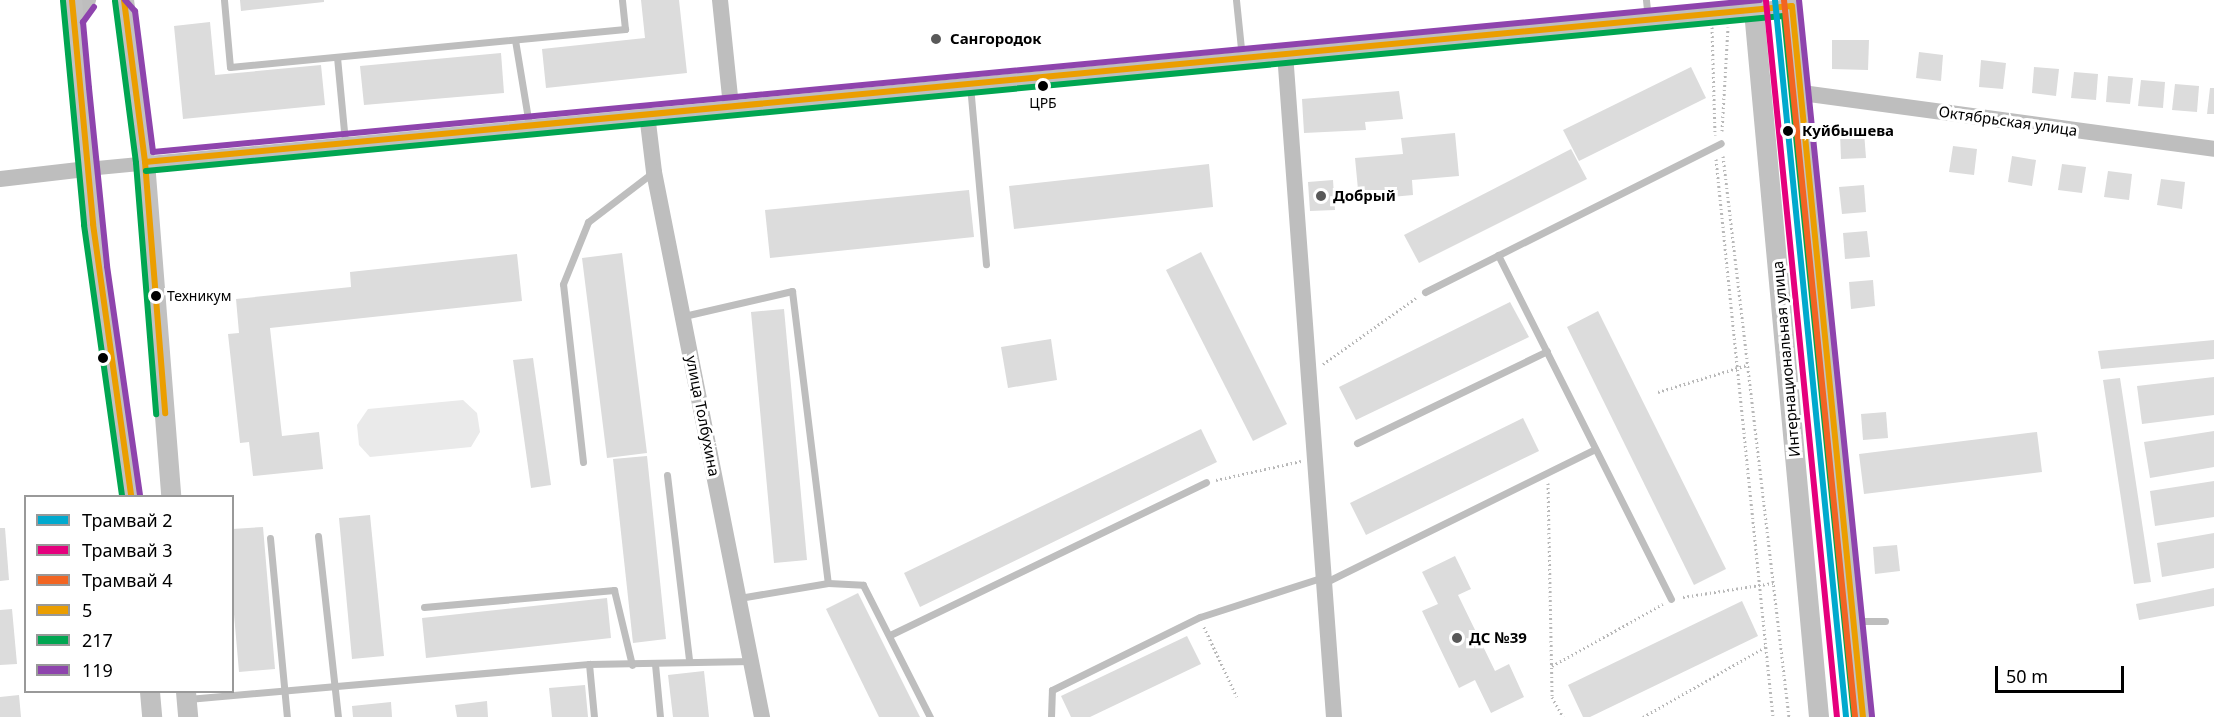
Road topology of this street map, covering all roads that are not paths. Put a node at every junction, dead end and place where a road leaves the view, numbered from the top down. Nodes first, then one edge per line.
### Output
1 (88, 0) edge
2 (224, 0) edge
3 (622, 0) edge
4 (720, 0) edge
5 (1236, 0) edge
6 (1646, 0) edge
7 (1791, 3) edge
8 (120, 4) edge
9 (1754, 5) edge
10 (73, 10) edge
11 (1648, 19) junction
12 (516, 40) junction
13 (1285, 53) junction
14 (337, 57) junction
15 (1242, 58) junction
16 (970, 83) junction
17 (1802, 93) junction
18 (731, 106) junction
19 (647, 114) junction
20 (529, 125) junction
21 (345, 142) junction
22 (1718, 145) road end
23 (2214, 149) edge
24 (145, 162) junction
25 (87, 169) junction
26 (654, 172) junction
27 (0, 180) edge
28 (1498, 255) junction
29 (986, 264) dead end
30 (1425, 292) road end
31 (683, 317) junction
32 (1547, 351) junction
33 (1357, 443) dead end
34 (1595, 449) junction
35 (583, 462) dead end
36 (667, 475) dead end
37 (1206, 482) road end
38 (131, 495) edge
39 (171, 495) edge
40 (318, 536) dead end
41 (270, 538) dead end
42 (1324, 580) junction
43 (828, 583) junction
44 (739, 598) junction
45 (1671, 599) road end
46 (424, 607) dead end
47 (1853, 621) junction
48 (1886, 621) dead end
49 (890, 635) junction
50 (689, 660) junction
51 (751, 661) junction
52 (589, 664) junction
53 (655, 664) junction
54 (632, 665) junction
55 (335, 684) junction
56 (285, 689) junction
57 (150, 693) edge
58 (187, 703) edge
59 (152, 717) edge
60 (287, 717) edge
61 (338, 717) edge
62 (594, 717) edge
63 (660, 717) edge
64 (762, 717) edge
65 (930, 717) edge
66 (1051, 717) edge
67 (1334, 717) edge
68 (1819, 717) edge
69 (1863, 717) edge

1 - 10 street
2 - 14 lane
3 - 12 lane
4 - 18 street
5 - 15 lane
6 - 11 lane
7 - 9 street
7 - 17 main road
8 - 24 main road
9 - 11 street
9 - 68 main road, Интернациональная улица
10 - 25 main road
11 - 13 street
12 - 14 lane
12 - 20 lane
13 - 15 street
13 - 42 street
14 - 21 lane
15 - 16 street
16 - 18 street
16 - 29 lane
17 - 23 street, Октябрьская улица
17 - 47 main road
18 - 19 street
19 - 20 street
19 - 26 street, улица Толбухина
20 - 21 street
21 - 24 street
22 - 28 lane
24 - 25 street
24 - 39 main road
25 - 27 street
25 - 38 main road
26 - 31 street, улица Толбухина
26 - 35 lane
28 - 30 lane
28 - 32 lane
31 - 43 lane
31 - 44 street, улица Толбухина
32 - 33 lane
32 - 34 lane
34 - 42 lane
34 - 45 lane
36 - 50 lane
37 - 49 lane
40 - 55 lane
41 - 56 lane
42 - 66 lane
42 - 67 street
43 - 44 lane
43 - 49 lane
44 - 51 street, улица Толбухина
46 - 54 lane
47 - 48 lane
47 - 69 main road
49 - 65 lane
50 - 51 lane
50 - 53 lane
51 - 64 street, улица Толбухина
52 - 54 lane
52 - 55 lane
52 - 62 lane
53 - 54 lane
53 - 63 lane
55 - 56 lane
55 - 61 lane
56 - 58 lane
56 - 60 lane
57 - 59 main road

